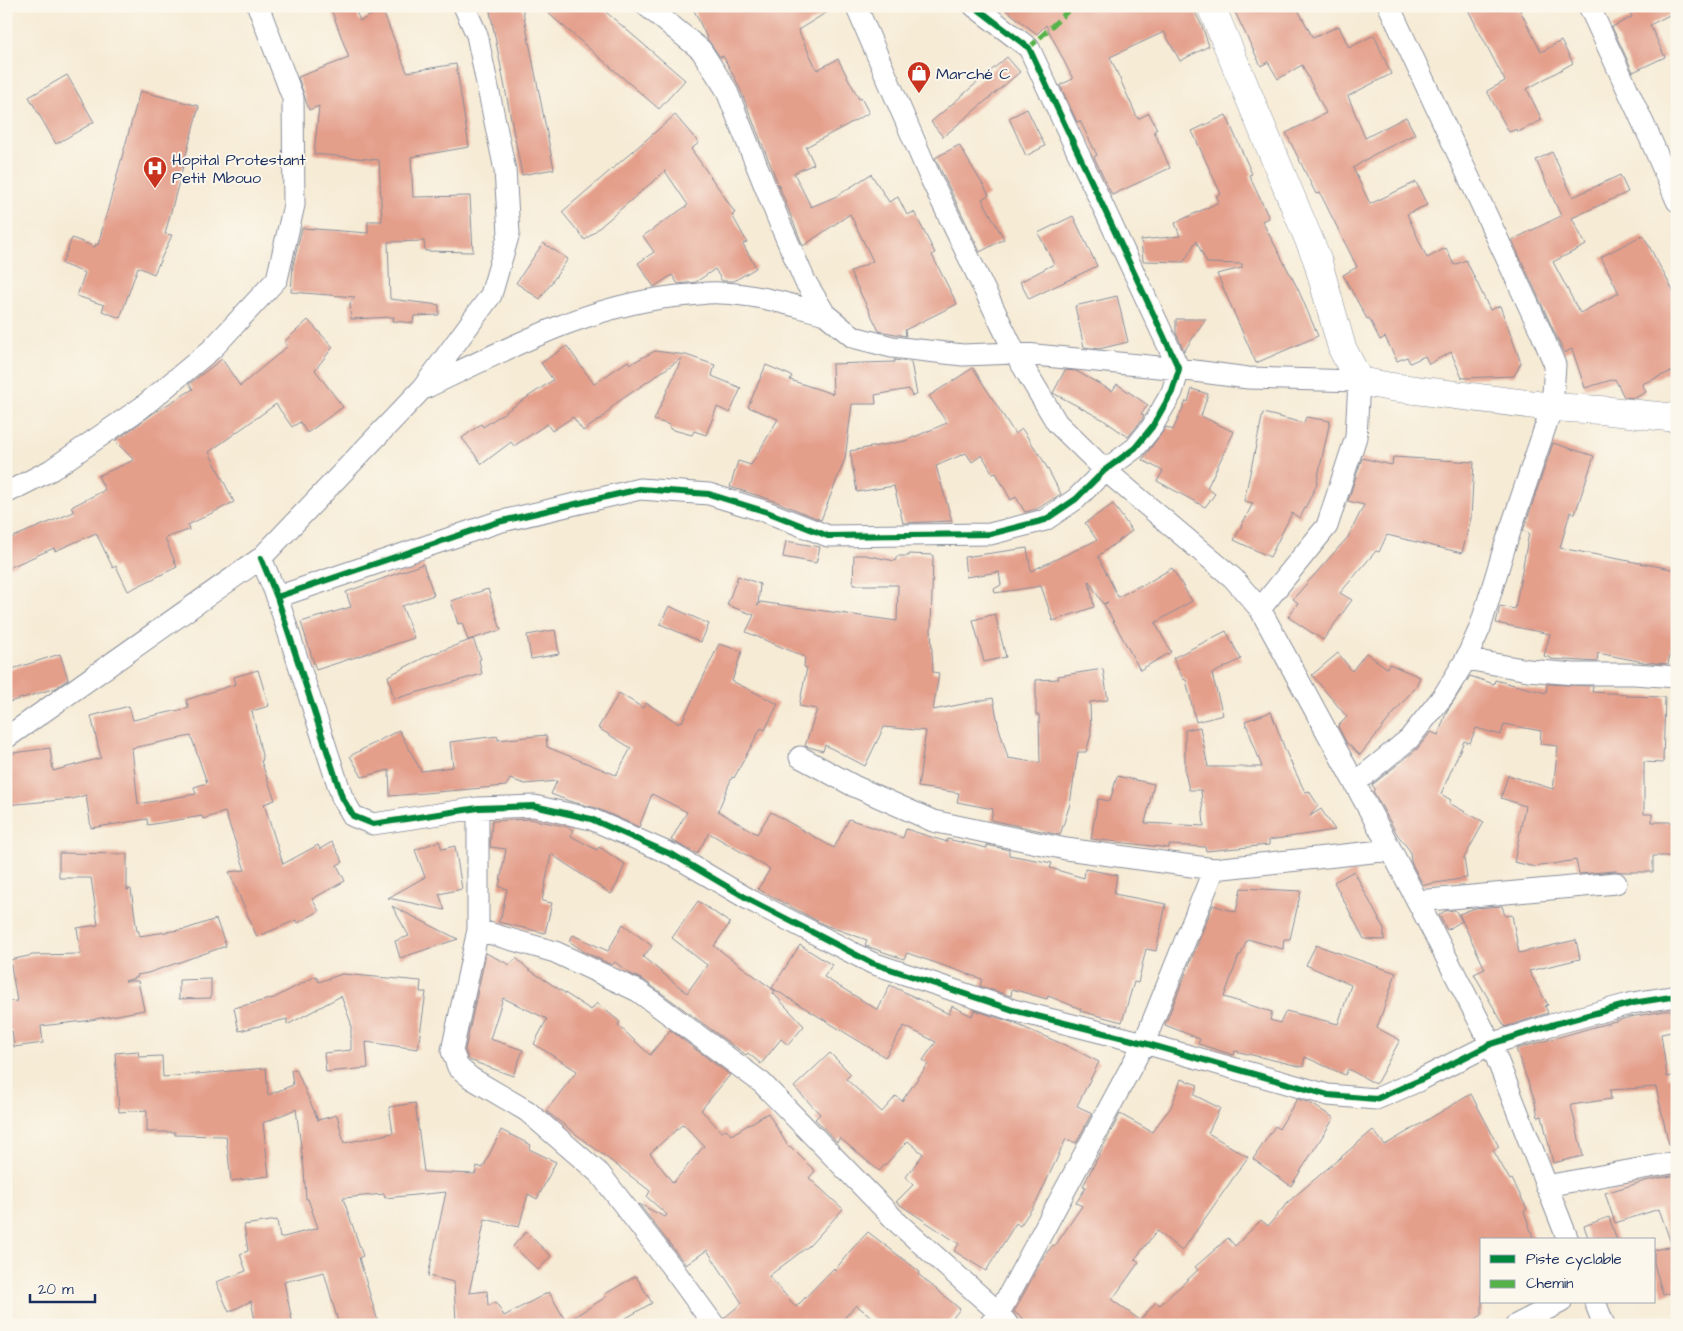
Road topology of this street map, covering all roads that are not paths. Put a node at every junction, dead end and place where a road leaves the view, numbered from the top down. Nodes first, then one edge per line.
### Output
1 (258, 6) edge
2 (464, 6) edge
3 (647, 6) edge
4 (856, 6) edge
5 (974, 6) edge
6 (1211, 6) edge
7 (1390, 6) edge
8 (1589, 6) edge
9 (1677, 201) edge
10 (825, 314) junction
11 (1015, 353) junction
12 (1179, 369) junction
13 (1359, 381) junction
14 (422, 390) junction
15 (1552, 407) junction
16 (1677, 418) edge
17 (1105, 470) junction
18 (6, 493) edge
19 (261, 558) junction
20 (277, 597) junction
21 (1260, 609) junction
22 (1466, 659) junction
23 (1677, 677) edge
24 (6, 738) edge
25 (800, 757) dead end
26 (1355, 783) junction
27 (478, 808) junction
28 (1391, 850) junction
29 (1214, 869) junction
30 (1616, 883) dead end
31 (1418, 901) junction
32 (478, 930) junction
33 (1677, 996) edge
34 (1144, 1043) junction
35 (1491, 1044) junction
36 (1677, 1162) edge
37 (1546, 1186) junction
38 (1567, 1238) edge
39 (1557, 1304) edge
40 (1595, 1304) edge
41 (999, 1321) edge
42 (714, 1325) edge
43 (1516, 1325) edge
44 (1604, 1325) edge

1 - 18 street
2 - 14 street
3 - 10 street
4 - 11 street
5 - 12 street
6 - 13 street
7 - 15 street
8 - 9 street
10 - 11 street
10 - 14 street
11 - 12 street
11 - 17 street
12 - 13 street
12 - 17 street
13 - 15 street
13 - 21 street
14 - 19 street
15 - 16 street
15 - 22 street
17 - 20 street
17 - 21 street
19 - 20 street
19 - 24 street
20 - 27 street
21 - 26 street
22 - 23 street
22 - 26 street
25 - 29 street
26 - 28 street
27 - 32 street
27 - 34 street
28 - 29 street
28 - 31 street
29 - 34 street
30 - 31 street
31 - 35 street
32 - 41 street
32 - 42 street
33 - 35 street
34 - 35 street
34 - 41 street
35 - 37 street
36 - 37 street
37 - 38 street
39 - 43 street
40 - 44 street

